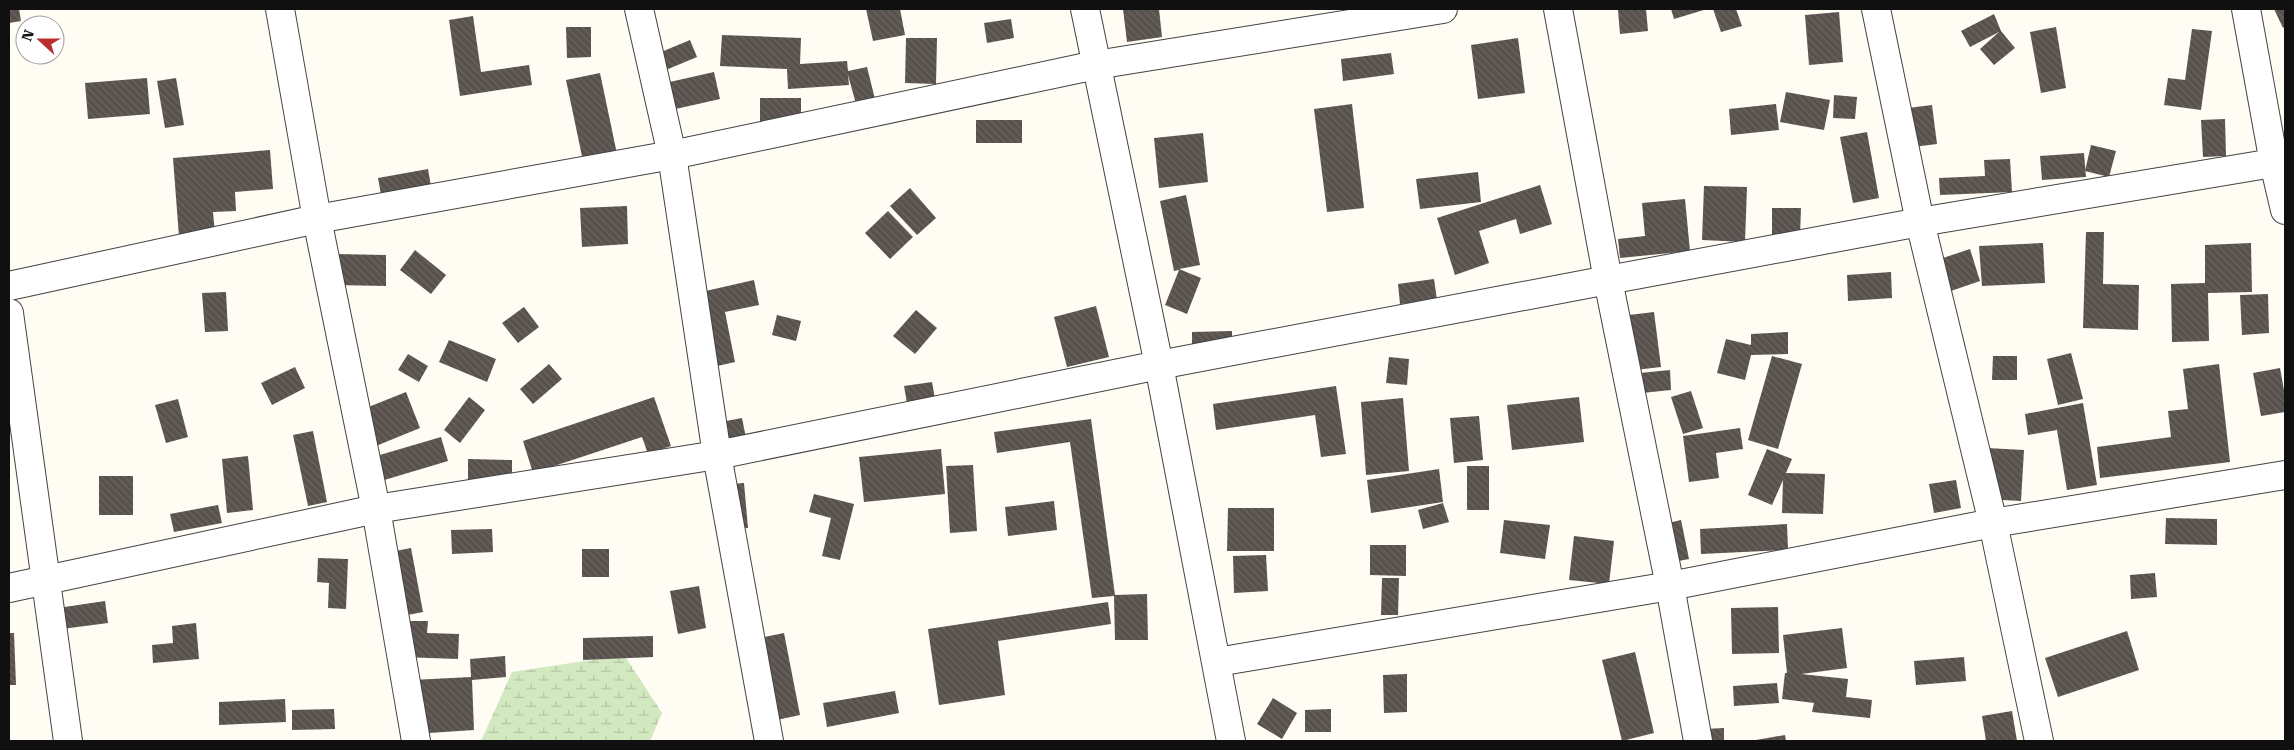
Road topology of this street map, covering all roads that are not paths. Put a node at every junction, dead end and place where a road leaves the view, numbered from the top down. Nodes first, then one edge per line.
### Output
1 (280, 9) edge
2 (640, 9) edge
3 (1084, 9) edge
4 (1443, 9) edge
5 (1558, 9) edge
6 (1876, 9) edge
7 (2246, 9) edge
8 (1096, 66) junction
9 (672, 154) junction
10 (2280, 162) edge
11 (2285, 210) edge
12 (317, 220) junction
13 (1920, 222) junction
14 (1608, 280) junction
15 (9, 286) edge
16 (9, 313) edge
17 (1158, 365) junction
18 (717, 455) junction
19 (2285, 475) edge
20 (376, 509) junction
21 (1993, 523) junction
22 (47, 580) junction
23 (1670, 586) junction
24 (9, 588) edge
25 (1216, 662) junction
26 (68, 741) edge
27 (416, 741) edge
28 (769, 741) edge
29 (1231, 741) edge
30 (1698, 741) edge
31 (2039, 741) edge

1 - 12 street
2 - 9 street
3 - 8 street
4 - 8 street
5 - 14 street
6 - 13 street
7 - 10 street
8 - 9 street
8 - 17 street
9 - 12 street
9 - 18 street
10 - 11 street
10 - 13 street
12 - 15 street
12 - 20 street
13 - 14 street
13 - 21 street
14 - 17 street
14 - 23 street
16 - 22 street
17 - 18 street
17 - 25 street
18 - 20 street
18 - 28 street
19 - 21 street
20 - 22 street
20 - 27 street
21 - 23 street
21 - 31 street
22 - 24 street
22 - 26 street
23 - 25 street
23 - 30 street
25 - 29 street

